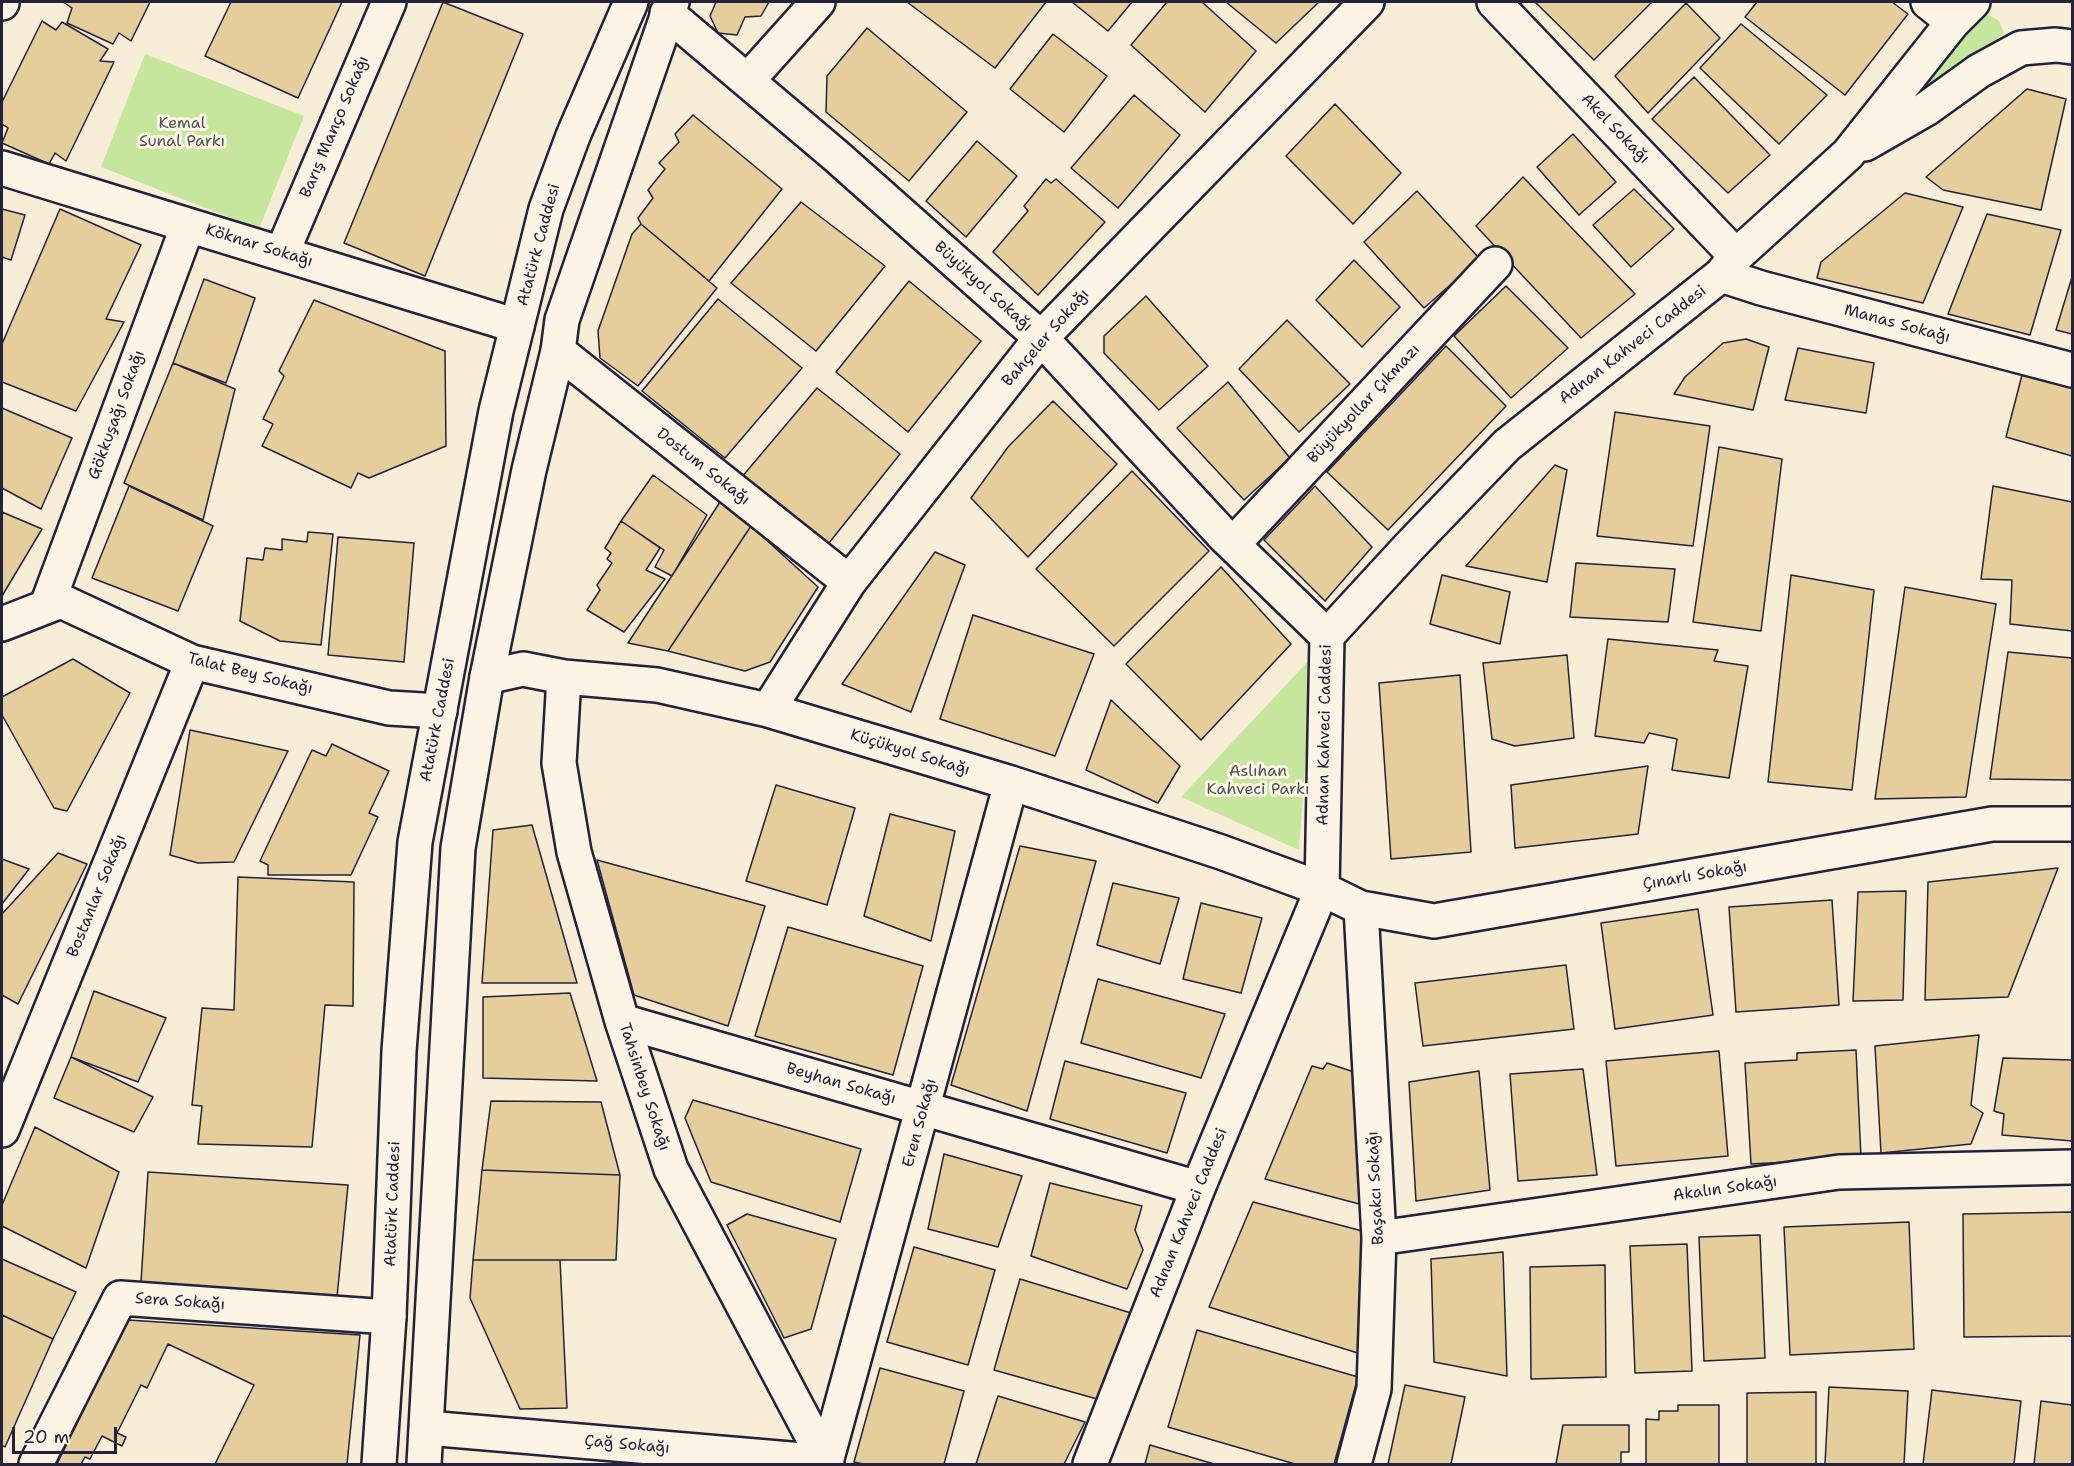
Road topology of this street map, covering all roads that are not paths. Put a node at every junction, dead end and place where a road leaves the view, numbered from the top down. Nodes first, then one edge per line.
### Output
1 (389, 2) edge
2 (631, 2) edge
3 (818, 2) edge
4 (1367, 2) edge
5 (1494, 2) edge
6 (1928, 2) edge
7 (670, 7) edge
8 (1963, 12) edge
9 (2073, 47) edge
10 (748, 80) junction
11 (1848, 154) junction
12 (2, 168) edge
13 (188, 225) junction
14 (282, 253) junction
15 (1495, 264) dead end
16 (1729, 266) junction
17 (517, 326) junction
18 (1041, 338) junction
19 (558, 351) junction
20 (2073, 370) edge
21 (1233, 544) junction
22 (849, 582) junction
23 (47, 605) junction
24 (2, 624) edge
25 (1327, 636) junction
26 (192, 662) junction
27 (487, 677) junction
28 (564, 677) junction
29 (768, 710) junction
30 (440, 711) junction
31 (1011, 783) junction
32 (2073, 824) edge
33 (1322, 889) junction
34 (1361, 908) junction
35 (622, 1021) junction
36 (924, 1108) junction
37 (2, 1130) edge
38 (2073, 1167) edge
39 (1198, 1188) junction
40 (1379, 1238) junction
41 (389, 1317) junction
42 (427, 1428) junction
43 (827, 1463) edge
44 (36, 1464) edge
45 (379, 1464) edge
46 (424, 1464) edge
47 (1090, 1464) edge
48 (1354, 1464) edge

1 - 14 street, Barış Manço Sokağı
2 - 17 street, Atatürk Caddesi
3 - 10 street
4 - 18 street, Bahçeler Sokağı
5 - 16 street, Akel Sokağı
6 - 8 street
7 - 10 street, Büyükyol Sokağı
7 - 19 street
8 - 11 street, Adnan Kahveci Caddesi
9 - 11 street, Adnan Kahveci Caddesi
10 - 18 street, Büyükyol Sokağı
11 - 16 street, Adnan Kahveci Caddesi
12 - 13 street, Köknar Sokağı
13 - 14 street, Köknar Sokağı
13 - 23 street, Gökkuşağı Sokağı
14 - 17 street, Köknar Sokağı
15 - 21 street, Büyükyollar Çıkmazı
16 - 20 street, Manas Sokağı
16 - 25 street, Adnan Kahveci Caddesi
17 - 30 street, Atatürk Caddesi
18 - 21 street, Büyükyol Sokağı
18 - 22 street, Bahçeler Sokağı
19 - 22 street, Dostum Sokağı
19 - 27 street
21 - 25 street, Büyükyol Sokağı
22 - 29 street, Bahçeler Sokağı
23 - 24 street, Talat Bey Sokağı
23 - 26 street, Talat Bey Sokağı
25 - 33 street, Adnan Kahveci Caddesi
26 - 30 street, Talat Bey Sokağı
26 - 37 street, Bostanlar Sokağı
27 - 28 street, Küçükyol Sokağı
27 - 30 street
27 - 42 street
28 - 29 street, Küçükyol Sokağı
28 - 35 street, Tahsinbey Sokağı
29 - 31 street, Küçükyol Sokağı
30 - 41 street, Atatürk Caddesi
31 - 33 street, Küçükyol Sokağı
31 - 36 street, Eren Sokağı
32 - 34 street, Çınarlı Sokağı
33 - 34 street, Çınarlı Sokağı
33 - 39 street, Adnan Kahveci Caddesi
34 - 40 street, Başakcı Sokağı
35 - 36 street, Beyhan Sokağı
35 - 43 street, Tahsinbey Sokağı
36 - 39 street, Beyhan Sokağı
36 - 43 street, Eren Sokağı
38 - 40 street, Akalın Sokağı
39 - 47 street, Adnan Kahveci Caddesi
40 - 48 street, Başakcı Sokağı
41 - 44 street, Sera Sokağı
41 - 45 street, Atatürk Caddesi
42 - 43 street, Çağ Sokağı
42 - 46 street

